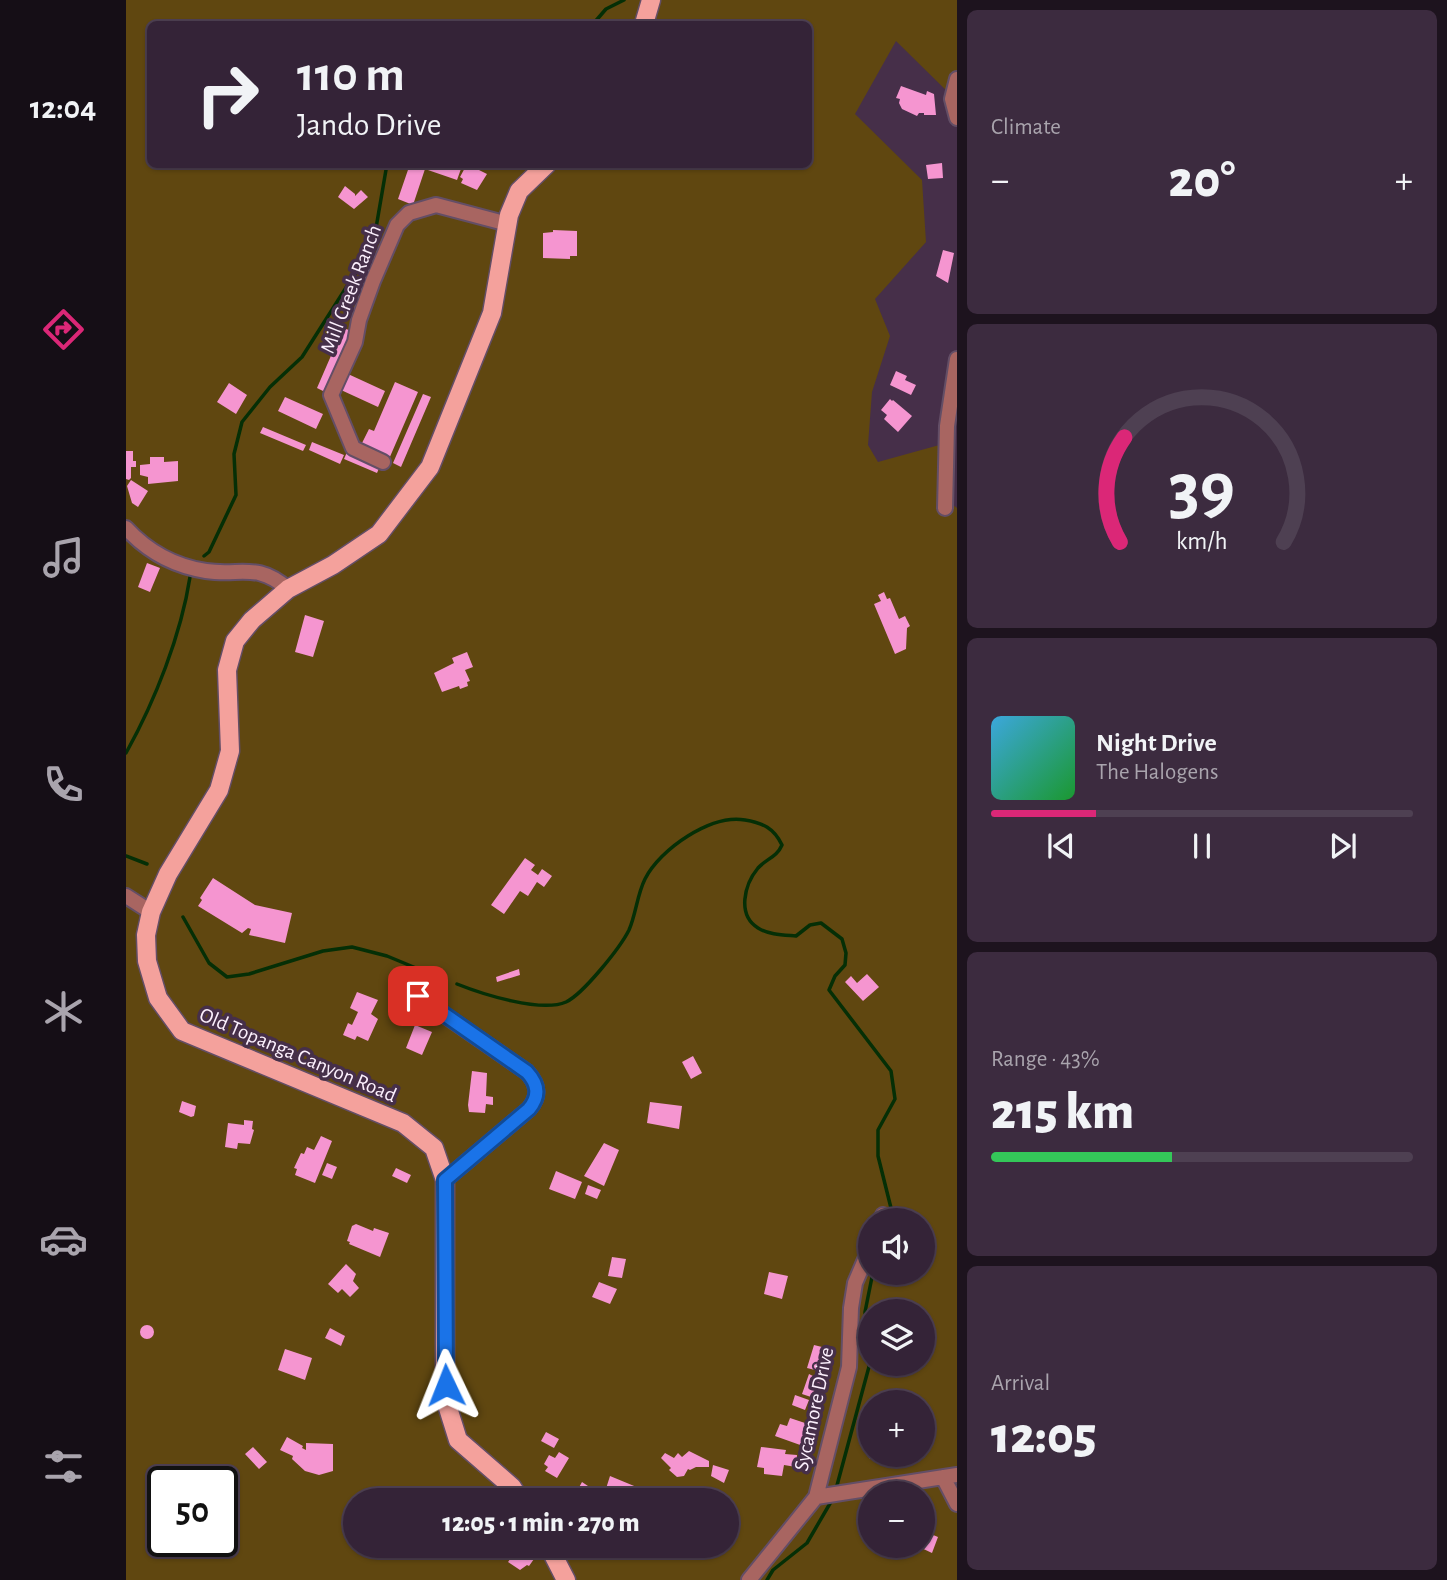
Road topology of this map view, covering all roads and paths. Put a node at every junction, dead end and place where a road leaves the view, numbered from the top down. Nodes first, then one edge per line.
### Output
1 (651, 0) edge
2 (645, 21) edge
3 (957, 79) edge
4 (957, 118) edge
5 (543, 168) edge
6 (508, 224) junction
7 (957, 359) edge
8 (383, 462) dead end
9 (945, 508) dead end
10 (126, 528) edge
11 (288, 589) junction
12 (126, 896) edge
13 (151, 912) junction
14 (418, 996) dead end
15 (445, 1180) junction
16 (858, 1276) edge
17 (950, 1476) edge
18 (513, 1488) edge
19 (821, 1496) junction
20 (957, 1504) edge
21 (555, 1558) edge
22 (566, 1580) edge
23 (749, 1580) edge

1 - 2 main road
3 - 4 street
5 - 6 main road, Old Topanga Canyon Road
6 - 8 street, Mill Creek Ranch
6 - 11 main road, Old Topanga Canyon Road
7 - 9 street
10 - 11 street
11 - 13 main road, Old Topanga Canyon Road
12 - 13 street
13 - 15 main road, Old Topanga Canyon Road
14 - 15 street
15 - 18 main road, Old Topanga Canyon Road
16 - 19 street, Sycamore Drive
17 - 19 street
17 - 20 street
19 - 23 street
21 - 22 main road

